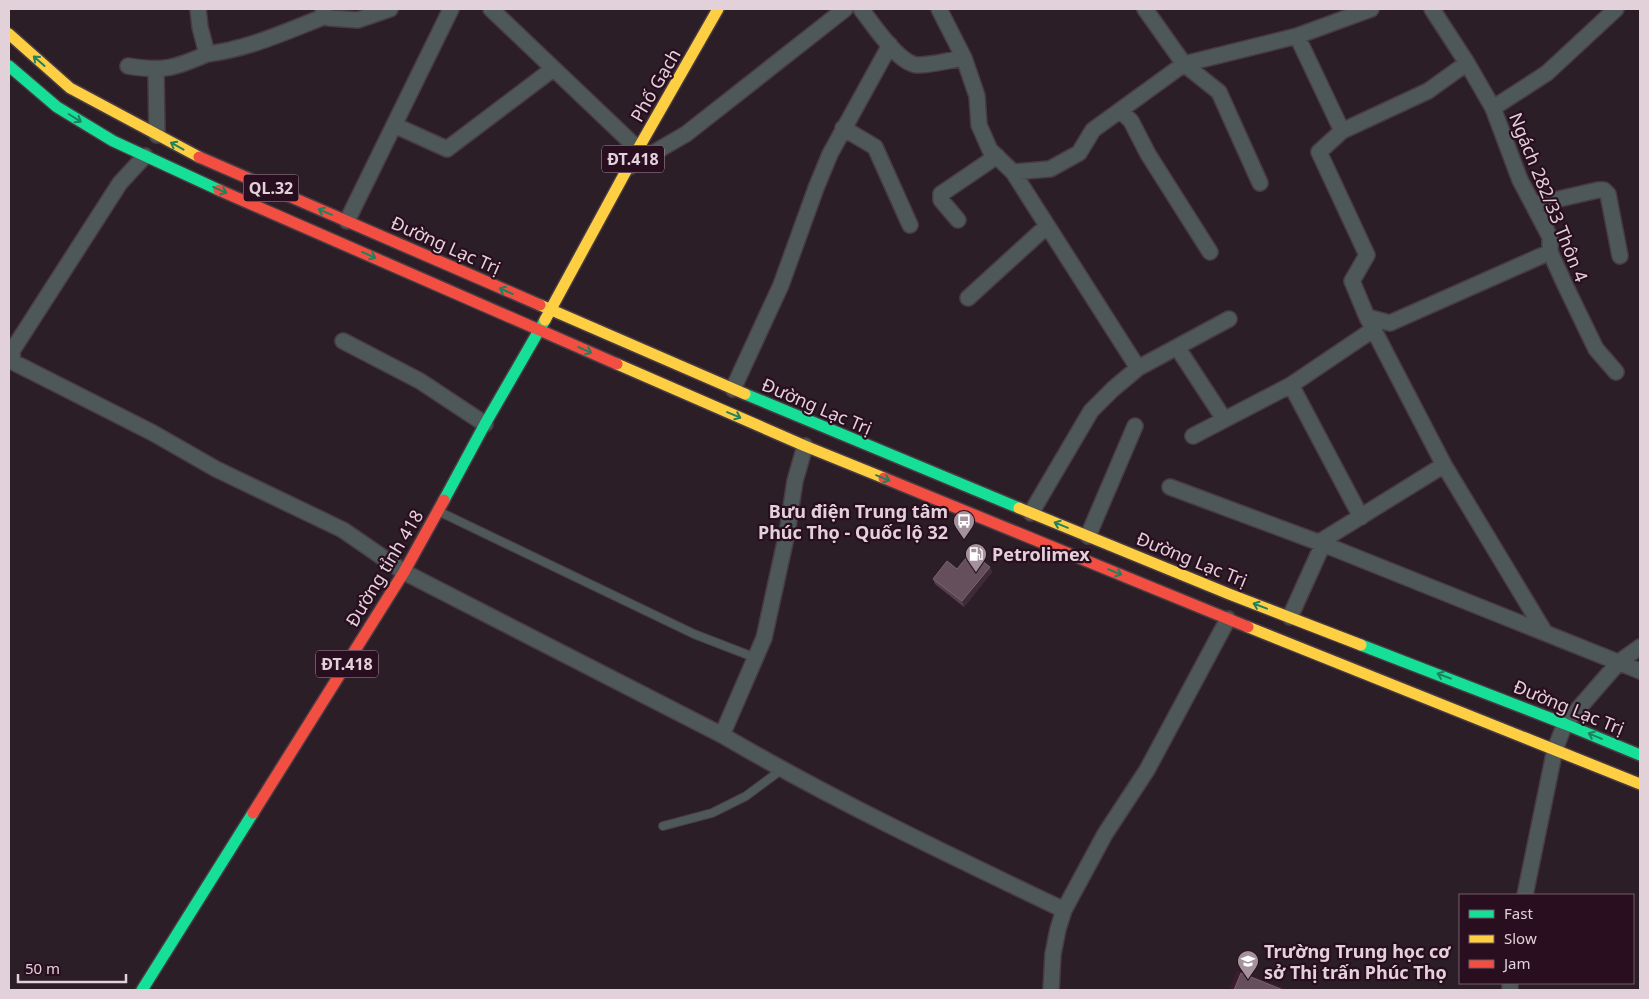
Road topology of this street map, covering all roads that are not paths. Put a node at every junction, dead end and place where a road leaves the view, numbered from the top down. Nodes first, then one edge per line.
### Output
1 (198, 9) edge
2 (390, 9) edge
3 (451, 9) edge
4 (491, 9) edge
5 (718, 9) edge
6 (845, 9) edge
7 (861, 9) edge
8 (939, 9) edge
9 (1145, 9) edge
10 (1371, 9) edge
11 (1432, 9) edge
12 (1616, 9) edge
13 (325, 12) edge
14 (9, 34) edge
15 (1298, 36) junction
16 (890, 45) junction
17 (207, 54) junction
18 (964, 58) junction
19 (1467, 63) junction
20 (1184, 64) junction
21 (9, 66) edge
22 (128, 66) dead end
23 (553, 68) junction
24 (156, 70) junction
25 (1493, 108) junction
26 (1122, 111) junction
27 (394, 125) junction
28 (843, 128) junction
29 (1342, 131) junction
30 (157, 135) junction
31 (638, 149) junction
32 (145, 156) junction
33 (997, 156) junction
34 (628, 168) junction
35 (1013, 172) junction
36 (1260, 183) dead end
37 (1533, 205) junction
38 (958, 220) dead end
39 (347, 221) junction
40 (910, 224) dead end
41 (1047, 226) junction
42 (1210, 252) dead end
43 (1550, 252) junction
44 (1620, 256) dead end
45 (968, 298) dead end
46 (551, 310) junction
47 (1229, 319) dead end
48 (1371, 323) junction
49 (540, 330) junction
50 (343, 341) dead end
51 (1177, 347) junction
52 (1138, 368) junction
53 (1616, 372) dead end
54 (1291, 385) junction
55 (733, 389) junction
56 (1224, 420) junction
57 (485, 424) junction
58 (1135, 426) dead end
59 (1192, 436) dead end
60 (805, 446) junction
61 (1444, 465) junction
62 (1170, 487) dead end
63 (438, 511) junction
64 (1031, 512) junction
65 (1361, 517) junction
66 (1088, 536) junction
67 (1320, 543) junction
68 (404, 572) junction
69 (1290, 617) junction
70 (1228, 619) junction
71 (1544, 632) junction
72 (1640, 648) edge
73 (756, 658) junction
74 (1619, 662) junction
75 (1640, 671) edge
76 (1565, 724) junction
77 (722, 736) junction
78 (1555, 750) junction
79 (1640, 755) edge
80 (781, 770) junction
81 (1640, 784) edge
82 (662, 826) dead end
83 (1525, 894) edge
84 (1064, 910) junction
85 (142, 990) edge
86 (1051, 990) edge

1 - 17 street
2 - 13 street
3 - 27 street
4 - 23 street
5 - 31 main road, Phố Gạch / ĐT.418
6 - 34 street
7 - 16 street
8 - 18 street
9 - 20 street
10 - 15 street
11 - 19 street, Ngách 282/33 Thôn 4
12 - 25 street
13 - 17 street
30 -> 14 main road, Đường Lạc Trị / QL.32
15 - 20 street
15 - 29 street
16 - 18 street
16 - 28 street
17 - 24 street
18 - 33 street
19 - 25 street, Ngách 282/33 Thôn 4
19 - 29 street
20 - 26 street
20 - 36 street
21 -> 32 main road, QL.32
22 - 24 street
23 - 27 street
23 - 31 street
24 - 30 street
25 - 37 street, Ngách 282/33 Thôn 4
26 - 35 street
26 - 42 street
27 - 39 street
28 - 40 street
28 - 55 street
29 - 48 street
39 -> 30 main road, Đường Lạc Trị / QL.32
31 - 34 main road, Phố Gạch / ĐT.418
32 -> 49 main road, QL.32
32 - 68 street
33 - 35 street
33 - 38 street
34 - 46 main road, Phố Gạch / ĐT.418
35 - 41 street
37 - 43 street, Ngách 282/33 Thôn 4
37 - 44 street
46 -> 39 main road, Đường Lạc Trị / QL.32
41 - 45 street
41 - 52 street
43 - 48 street
43 - 53 street, Ngách 282/33 Thôn 4
46 - 49 main road, Đường tỉnh 418 / ĐT.418
46 - 55 main road, Đường Lạc Trị / QL.32
47 - 51 street
48 - 54 street
48 - 61 street
49 - 57 main road, Đường tỉnh 418 / ĐT.418
49 -> 60 main road, QL.32
50 - 57 street
51 - 52 street
51 - 56 street
52 - 64 street
54 - 56 street
54 - 65 street
55 - 64 main road, Đường Lạc Trị / QL.32
56 - 59 street
57 - 63 main road, Đường tỉnh 418 / ĐT.418
58 - 66 street
60 -> 70 main road, QL.32
60 - 73 street
61 - 65 street
61 - 71 street
62 - 67 street
63 - 68 main road, Đường tỉnh 418 / ĐT.418
63 - 73 lane
66 -> 64 main road, Đường Lạc Trị / QL.32
65 - 67 street
69 -> 66 main road, Đường Lạc Trị / QL.32
67 - 69 street
67 - 71 street
68 - 77 street
68 - 85 main road, Đường tỉnh 418 / ĐT.418
76 -> 69 main road, Đường Lạc Trị / QL.32
70 - 78 main road, QL.32
70 - 84 street
71 - 74 street
72 - 74 street
73 - 77 street
74 - 75 street
74 - 76 street
76 - 78 street
79 -> 76 main road, Đường Lạc Trị / QL.32
77 - 80 street
78 - 81 main road, QL.32
78 - 83 street
80 - 82 lane
80 - 84 street
84 - 86 street

